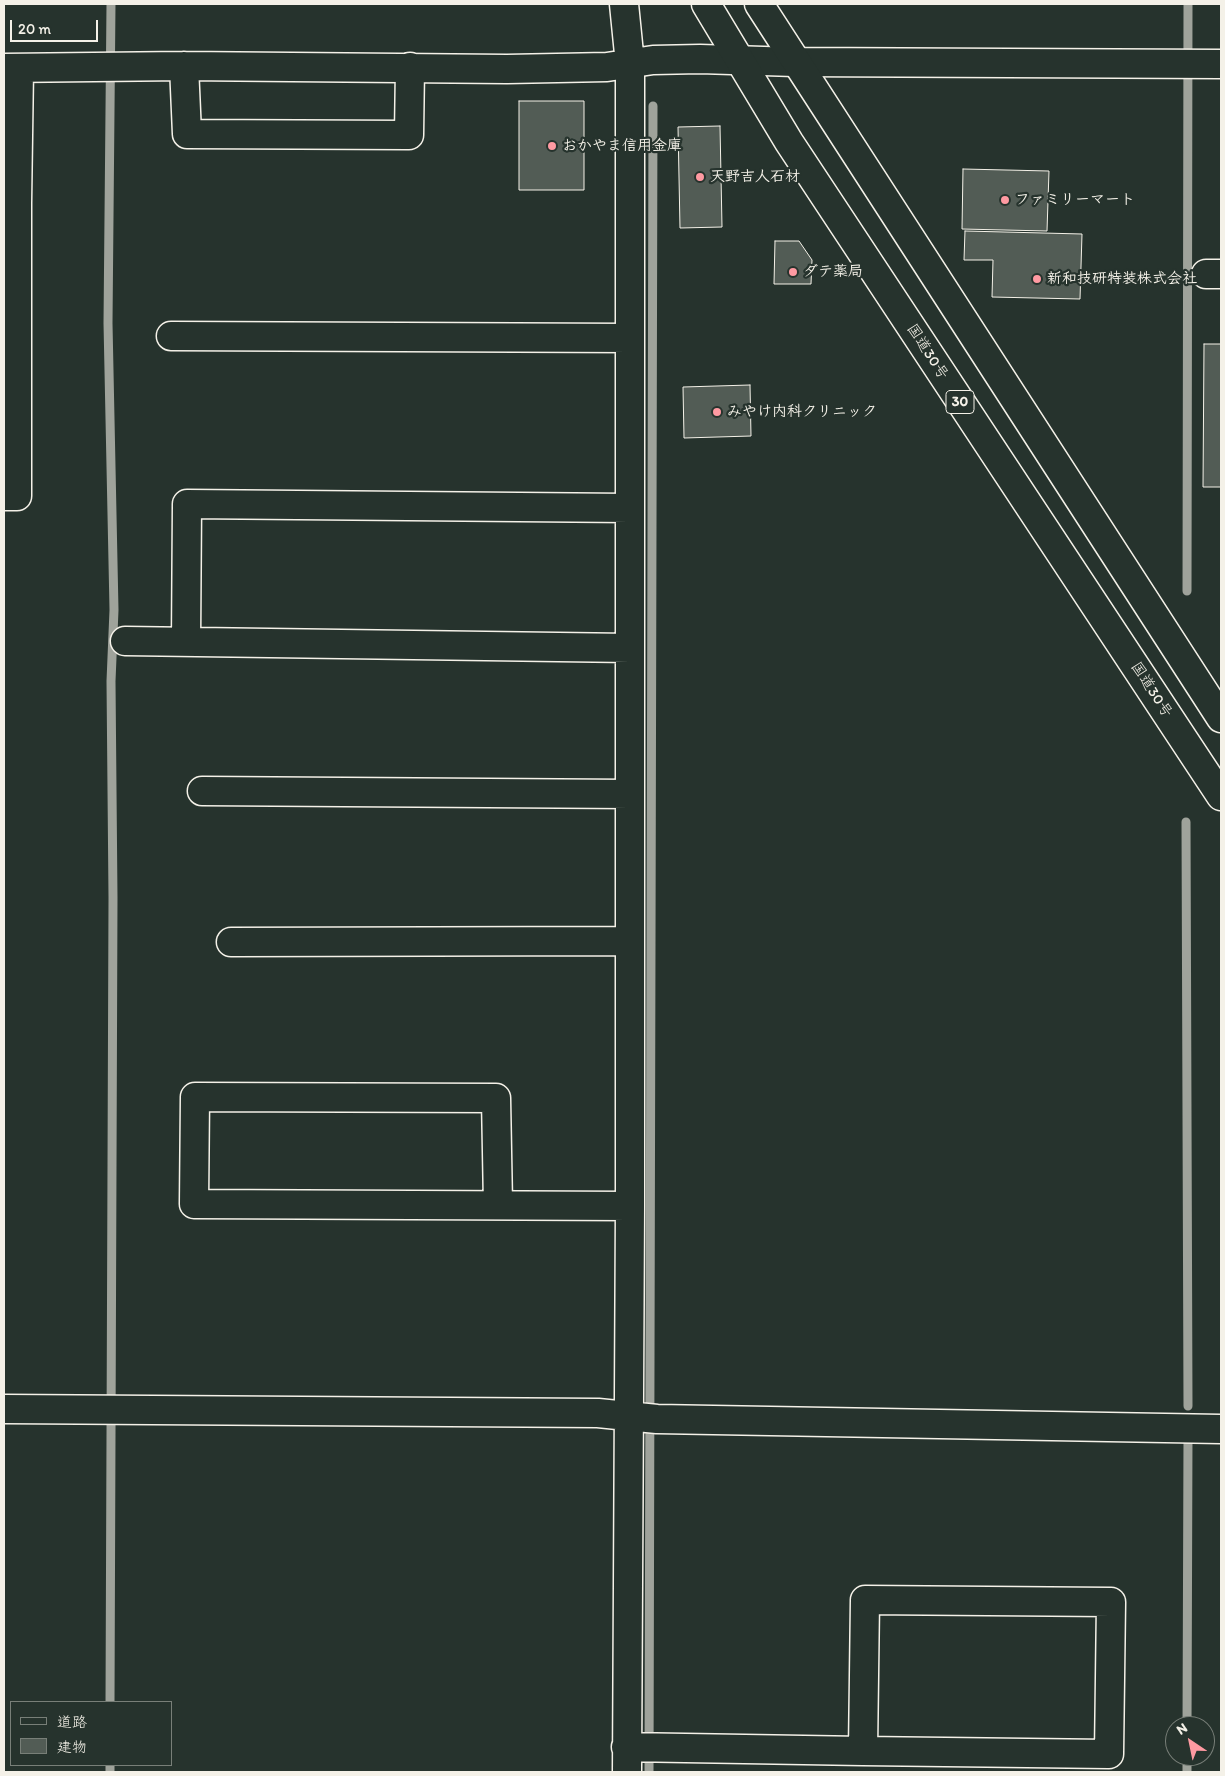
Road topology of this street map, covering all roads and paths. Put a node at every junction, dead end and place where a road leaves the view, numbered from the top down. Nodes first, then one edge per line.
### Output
1 (624, 4) edge
2 (706, 4) edge
3 (759, 4) edge
4 (739, 62) junction
5 (795, 62) junction
6 (630, 64) junction
7 (1221, 64) edge
8 (184, 66) junction
9 (410, 67) junction
10 (12, 68) edge
11 (10, 203) edge
12 (171, 336) dead end
13 (630, 338) junction
14 (4, 496) edge
15 (630, 508) junction
16 (124, 641) dead end
17 (186, 642) junction
18 (630, 648) junction
19 (1221, 718) edge
20 (202, 792) dead end
21 (630, 794) junction
22 (1221, 796) edge
23 (630, 941) junction
24 (231, 942) dead end
25 (498, 1205) junction
26 (630, 1206) junction
27 (4, 1409) edge
28 (643, 1418) junction
29 (1221, 1429) edge
30 (863, 1751) junction
31 (639, 1753) edge

1 - 6 main road
2 - 4 main road, 国道30号 / 30
3 - 5 main road
4 - 5 main road
4 - 6 main road
4 - 22 main road, 国道30号 / 30
5 - 7 main road
5 - 19 main road
6 - 9 main road
6 - 13 main road
8 - 9 main road
8 - 9 main road
8 - 10 main road
10 - 11 main road
11 - 14 main road
12 - 13 main road
13 - 15 main road
15 - 17 main road
15 - 18 main road
16 - 17 main road
17 - 18 main road
18 - 21 main road
20 - 21 main road
21 - 23 main road
23 - 24 main road
23 - 26 main road
25 - 25 main road
25 - 26 main road
26 - 28 main road
27 - 28 main road
28 - 29 main road
28 - 31 main road
30 - 30 main road
30 - 31 main road

